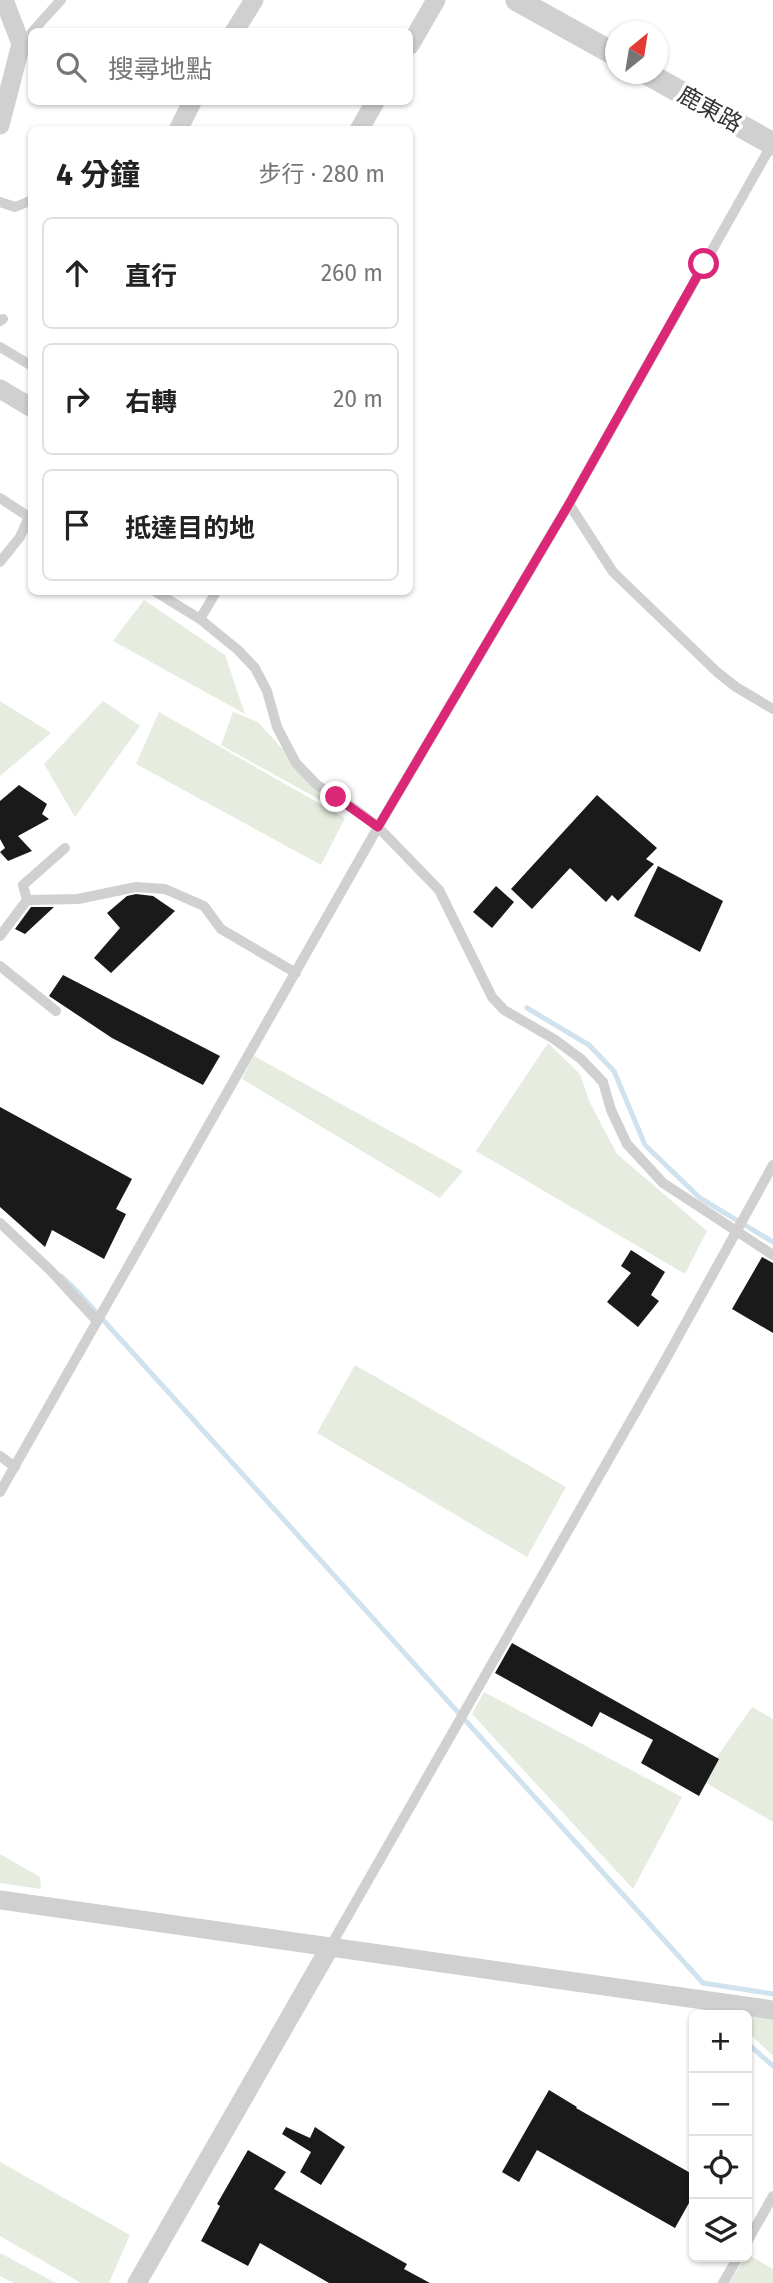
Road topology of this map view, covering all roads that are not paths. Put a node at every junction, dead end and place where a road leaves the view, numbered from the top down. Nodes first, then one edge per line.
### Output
1 (4, 0) edge
2 (61, 0) edge
3 (254, 0) edge
4 (436, 0) edge
5 (517, 0) edge
6 (37, 28) edge
7 (236, 28) edge
8 (28, 36) edge
9 (413, 40) edge
10 (28, 41) edge
11 (605, 49) edge
12 (666, 84) edge
13 (191, 105) edge
14 (373, 105) edge
15 (0, 125) edge
16 (181, 126) edge
17 (361, 126) edge
18 (773, 143) edge
19 (0, 202) edge
20 (28, 202) edge
21 (0, 347) edge
22 (28, 364) edge
23 (0, 389) edge
24 (28, 406) edge
25 (0, 498) edge
26 (569, 504) junction
27 (28, 517) edge
28 (28, 522) edge
29 (0, 562) edge
30 (161, 595) edge
31 (214, 595) edge
32 (200, 619) junction
33 (773, 709) edge
34 (378, 827) junction
35 (65, 848) dead end
36 (27, 900) junction
37 (0, 936) edge
38 (0, 966) edge
39 (296, 974) junction
40 (55, 1011) dead end
41 (773, 1165) edge
42 (0, 1223) edge
43 (734, 1232) junction
44 (773, 1255) edge
45 (97, 1321) junction
46 (0, 1456) edge
47 (15, 1467) junction
48 (0, 1492) edge
49 (0, 1900) edge
50 (330, 1947) junction
51 (773, 2010) edge
52 (773, 2196) edge
53 (752, 2233) edge
54 (735, 2262) edge
55 (136, 2283) edge
56 (723, 2283) edge

1 - 8 street
2 - 6 lane
3 - 7 street
4 - 9 street
5 - 11 street
10 - 15 street
12 - 18 street, 鹿東路
13 - 16 street
14 - 17 street
18 - 26 lane
19 - 20 lane
21 - 22 lane
23 - 24 street
25 - 27 lane
26 - 33 lane
26 - 34 lane
28 - 29 lane
30 - 32 lane
31 - 32 lane
32 - 34 lane
34 - 39 lane
34 - 43 lane
35 - 36 lane
36 - 37 lane
36 - 39 lane
38 - 40 lane
39 - 45 lane
41 - 43 lane
42 - 45 lane
43 - 44 lane
43 - 50 lane
45 - 47 lane
46 - 47 lane
47 - 48 lane
49 - 50 street
50 - 51 street
50 - 55 street
52 - 53 lane
54 - 56 lane

